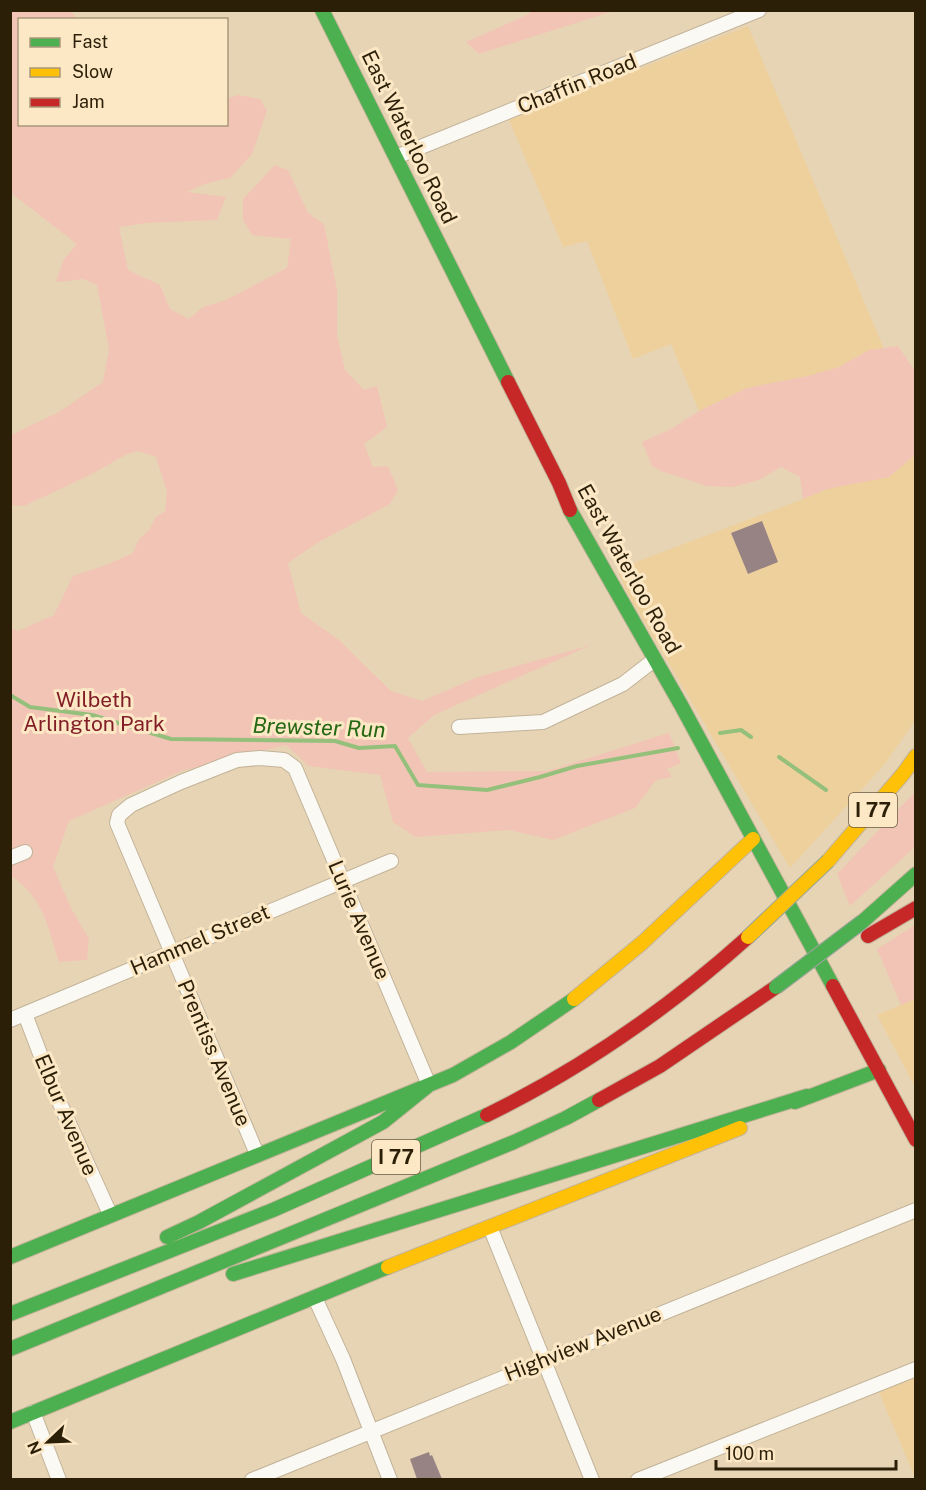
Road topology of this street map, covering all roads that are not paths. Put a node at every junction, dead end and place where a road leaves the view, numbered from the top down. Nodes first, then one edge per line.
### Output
1 (322, 10) edge
2 (759, 10) edge
3 (396, 157) junction
4 (654, 660) junction
5 (459, 727) dead end
6 (915, 756) edge
7 (284, 760) joint
8 (753, 839) junction
9 (25, 852) dead end
10 (10, 858) edge
11 (391, 861) dead end
12 (915, 874) edge
13 (343, 880) junction
14 (915, 908) edge
15 (172, 952) junction
16 (777, 991) junction
17 (25, 1014) junction
18 (10, 1020) edge
19 (879, 1070) junction
20 (429, 1085) junction
21 (807, 1096) junction
22 (915, 1140) edge
23 (257, 1154) junction
24 (915, 1210) edge
25 (110, 1214) junction
26 (490, 1227) junction
27 (10, 1257) edge
28 (315, 1298) junction
29 (10, 1309) edge
30 (10, 1314) edge
31 (59, 1329) junction
32 (10, 1349) edge
33 (544, 1360) junction
34 (915, 1369) edge
35 (33, 1412) junction
36 (10, 1422) edge
37 (371, 1431) junction
38 (59, 1479) edge
39 (252, 1479) edge
40 (390, 1479) edge
41 (592, 1479) edge
42 (638, 1479) edge

1 - 3 main road, East Waterloo Road
2 - 3 street, Chaffin Road
3 - 4 main road, East Waterloo Road
4 - 5 street
4 - 8 main road, East Waterloo Road
6 - 30 main road, I 77, bridge
7 - 13 street, Lurie Avenue
7 - 15 street, Prentiss Avenue
8 - 19 main road, East Waterloo Road
8 - 20 main road
9 - 10 street
11 - 13 street, Hammel Street
12 - 16 main road, bridge
13 - 15 street, Hammel Street
13 - 20 street, Lurie Avenue
14 - 16 main road
15 - 17 street, Hammel Street
15 - 23 street, Prentiss Avenue
16 - 31 main road, I 77
17 - 18 street, Hammel Street
17 - 25 street, Elbur Avenue
19 - 21 main road
19 - 22 main road, East Waterloo Road
20 - 23 main road
20 - 29 main road
21 - 26 main road
21 - 31 main road
23 - 25 main road
24 - 33 street, Highview Avenue
25 - 27 main road
26 - 28 main road
26 - 33 street
28 - 35 main road
28 - 37 street
31 - 32 main road, I 77
33 - 37 street, Highview Avenue
33 - 41 street
34 - 42 street
35 - 36 main road
35 - 38 street
37 - 39 street, Highview Avenue
37 - 40 street

